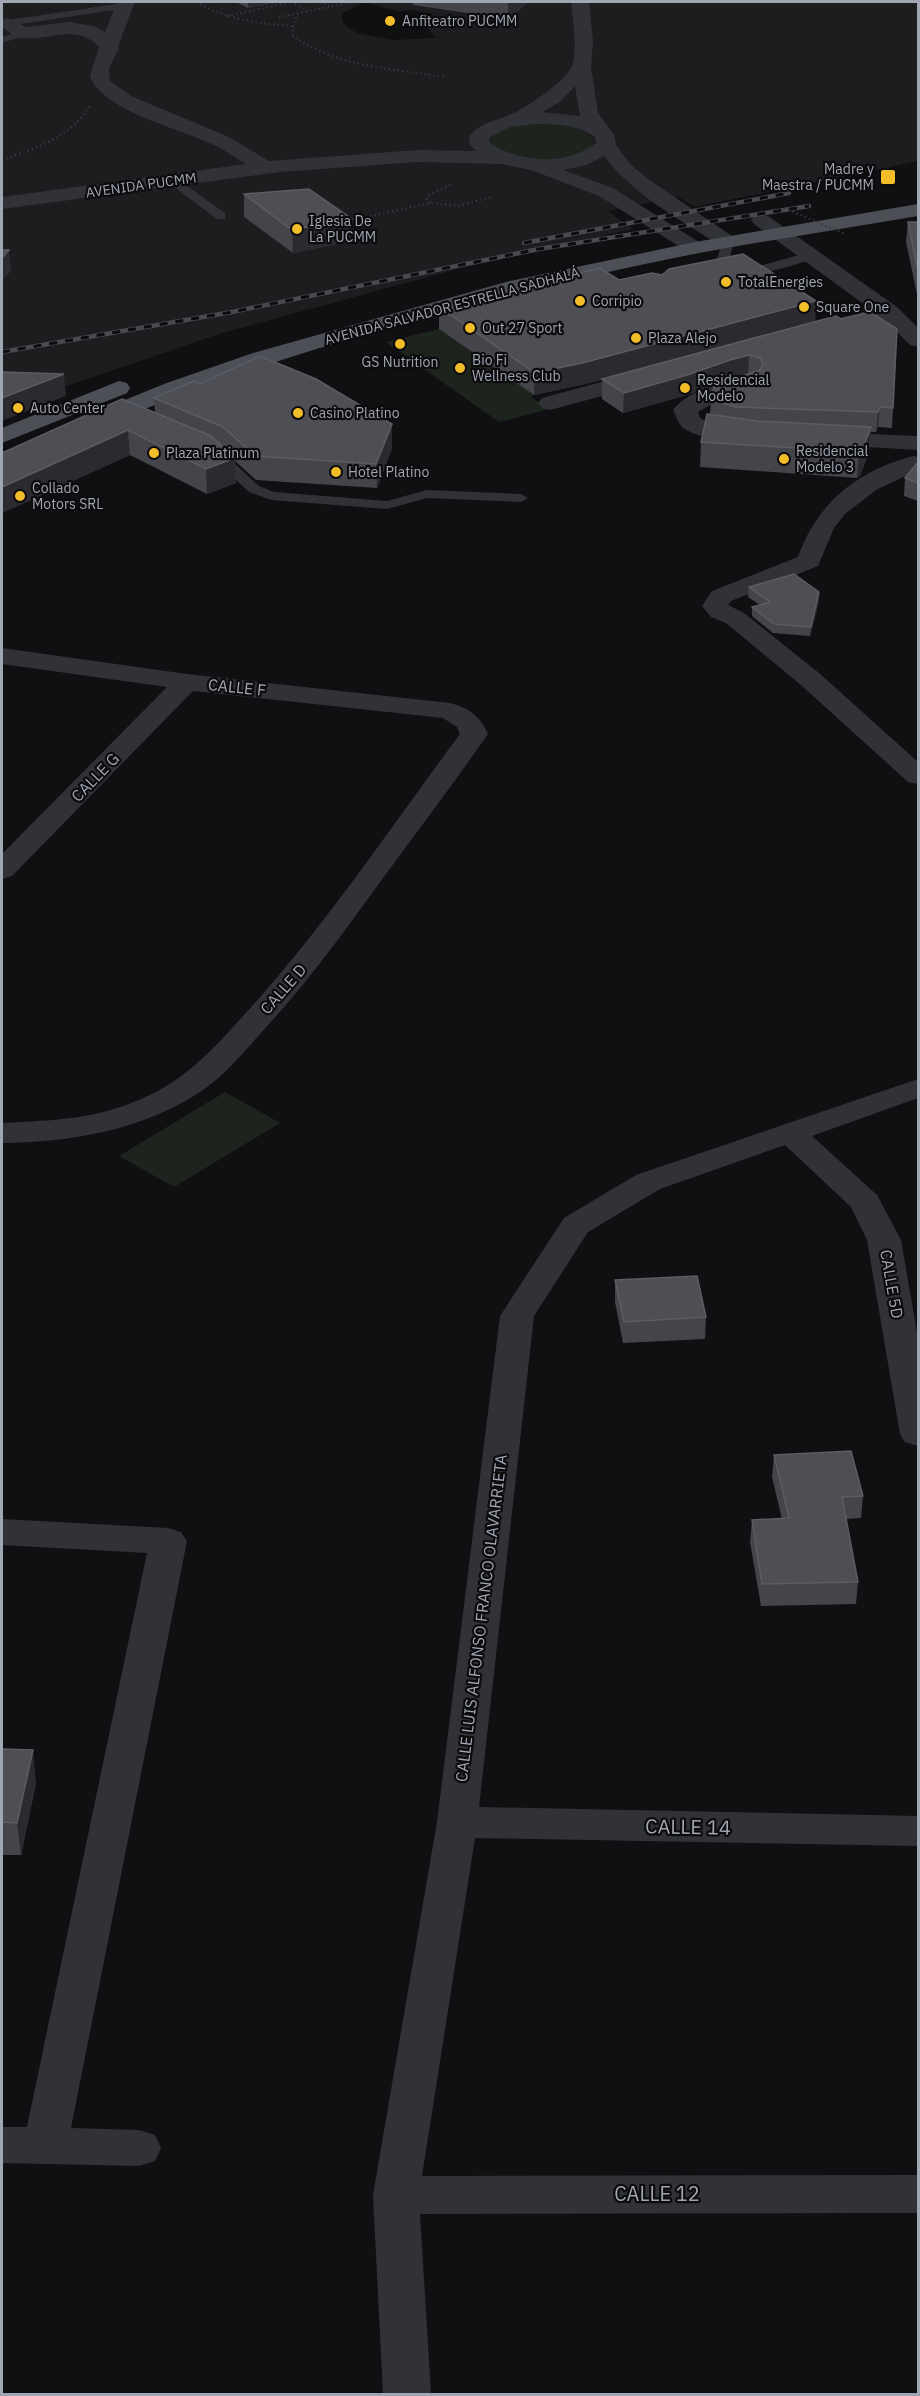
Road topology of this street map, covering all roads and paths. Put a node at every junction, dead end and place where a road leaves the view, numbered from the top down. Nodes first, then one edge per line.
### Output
1 (196, 2) edge
2 (291, 2) edge
3 (320, 2) edge
4 (354, 2) edge
5 (580, 2) edge
6 (124, 4) edge
7 (330, 7) junction
8 (309, 11) junction
9 (298, 13) junction
10 (226, 16) junction
11 (279, 17) dead end
12 (293, 26) junction
13 (11, 32) edge
14 (110, 48) junction
15 (582, 67) junction
16 (445, 77) dead end
17 (107, 90) junction
18 (515, 120) junction
19 (486, 130) junction
20 (196, 131) junction
21 (603, 138) junction
22 (502, 159) junction
23 (2, 160) edge
24 (530, 164) junction
25 (273, 167) junction
26 (238, 171) junction
27 (173, 180) junction
28 (452, 184) dead end
29 (918, 194) edge
30 (491, 197) dead end
31 (2, 203) edge
32 (430, 203) junction
33 (784, 208) dead end
34 (918, 210) edge
35 (221, 216) dead end
36 (348, 221) edge
37 (770, 227) junction
38 (709, 229) junction
39 (845, 234) dead end
40 (677, 235) junction
41 (728, 242) junction
42 (695, 248) junction
43 (810, 256) junction
44 (594, 268) junction
45 (763, 269) junction
46 (615, 278) edge
47 (748, 280) edge
48 (893, 316) junction
49 (918, 325) edge
50 (809, 333) edge
51 (918, 340) edge
52 (663, 373) edge
53 (749, 384) edge
54 (550, 403) dead end
55 (116, 412) junction
56 (138, 421) edge
57 (74, 430) edge
58 (2, 436) edge
59 (766, 437) edge
60 (800, 438) edge
61 (201, 448) edge
62 (917, 456) edge
63 (521, 498) dead end
64 (2, 656) edge
65 (187, 682) junction
66 (469, 722) joint
67 (918, 776) edge
68 (2, 870) edge
69 (918, 1088) edge
70 (2, 1133) edge
71 (790, 1133) junction
72 (918, 1434) edge
73 (2, 1532) edge
74 (457, 1822) junction
75 (918, 1831) edge
76 (2, 2145) edge
77 (45, 2147) junction
78 (139, 2148) dead end
79 (918, 2194) edge
80 (396, 2195) junction
81 (407, 2394) edge

1 - 10 path
2 - 8 path
2 - 10 path
3 - 7 path
4 - 7 path
5 - 15 street
6 - 13 lane
6 - 14 street
7 - 8 path
8 - 9 path
9 - 11 path
9 - 12 path
10 - 12 path
12 - 16 path
13 - 14 street
14 - 17 street
15 - 18 street
15 - 21 street
17 - 20 street
17 - 23 path
18 - 19 street, AVENIDA PUCMM
18 - 21 street
19 - 22 street
19 - 25 street, AVENIDA PUCMM
20 - 25 street
20 - 26 street
21 - 24 street
21 - 38 street
22 - 24 street, AVENIDA PUCMM
22 - 25 street, AVENIDA PUCMM
24 - 40 street
25 - 26 street, AVENIDA PUCMM
26 - 27 street, AVENIDA PUCMM
27 - 31 street, AVENIDA PUCMM
27 - 35 lane
28 - 32 path
29 - 37 main road, AVENIDA SALVADOR ESTRELLA SADHALÁ
30 - 32 path
32 - 36 path
33 - 39 path, bridge
34 - 37 main road, AVENIDA SALVADOR ESTRELLA SADHALÁ
37 - 38 main road, AVENIDA SALVADOR ESTRELLA SADHALÁ
37 - 41 main road, AVENIDA SALVADOR ESTRELLA SADHALÁ
37 - 43 street
38 - 40 main road, AVENIDA SALVADOR ESTRELLA SADHALÁ
38 - 41 street
40 - 42 street
40 - 58 main road, AVENIDA SALVADOR ESTRELLA SADHALÁ
41 - 42 main road, AVENIDA SALVADOR ESTRELLA SADHALÁ
41 - 45 lane
42 - 44 main road, AVENIDA SALVADOR ESTRELLA SADHALÁ
43 - 45 lane
43 - 48 street
44 - 46 lane
44 - 55 main road, AVENIDA SALVADOR ESTRELLA SADHALÁ
45 - 47 lane
48 - 49 street
48 - 50 street
48 - 51 street
52 - 54 street
53 - 59 street
55 - 56 lane
55 - 57 main road, AVENIDA SALVADOR ESTRELLA SADHALÁ
60 - 62 street
61 - 63 lane
62 - 67 street
64 - 65 street, CALLE F
65 - 66 street, CALLE F
65 - 68 street, CALLE G
66 - 70 street, CALLE D
69 - 71 street, CALLE LUIS ALFONSO FRANCO OLAVARRIETA
71 - 72 street, CALLE 5D
71 - 74 street, CALLE LUIS ALFONSO FRANCO OLAVARRIETA
73 - 77 street
74 - 75 street, CALLE 14
74 - 80 street, CALLE LUIS ALFONSO FRANCO OLAVARRIETA
76 - 77 street
77 - 78 street
79 - 80 street, CALLE 12
80 - 81 street, CALLE LUIS ALFONSO FRANCO OLAVARRIETA

